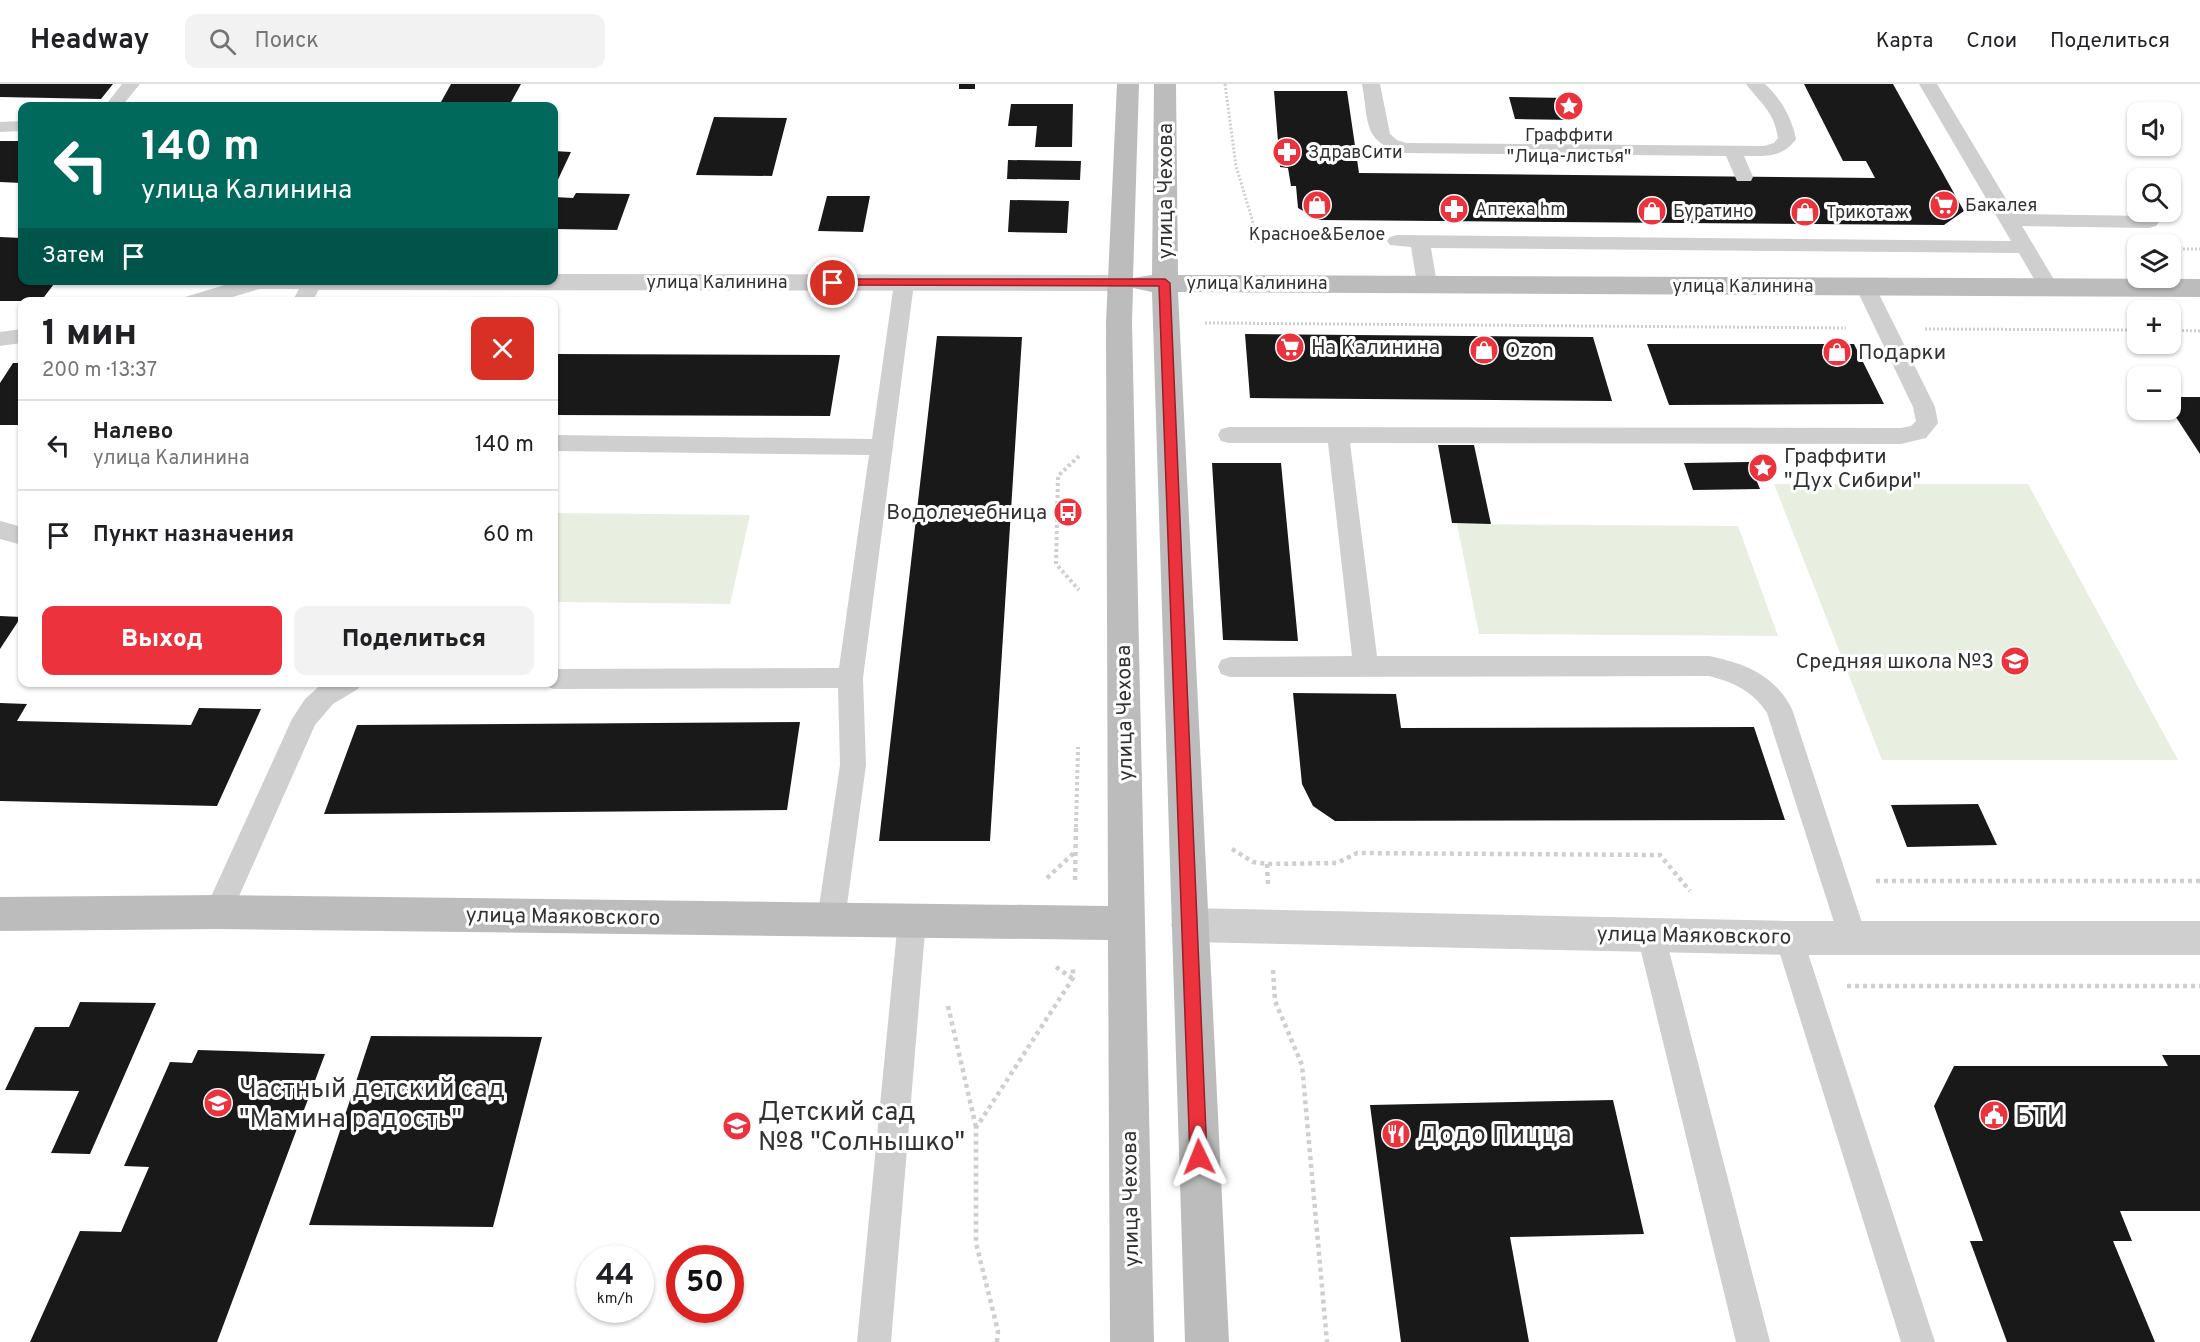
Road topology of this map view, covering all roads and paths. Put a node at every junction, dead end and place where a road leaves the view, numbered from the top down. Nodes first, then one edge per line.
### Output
1 (131, 84) edge
2 (1128, 84) edge
3 (1165, 84) edge
4 (1225, 84) edge
5 (1371, 84) edge
6 (1755, 84) edge
7 (1928, 84) edge
8 (116, 102) edge
9 (18, 126) edge
10 (0, 127) edge
11 (1732, 150) junction
12 (1744, 177) dead end
13 (2009, 220) junction
14 (2127, 222) edge
15 (1764, 224) dead end
16 (1397, 241) dead end
17 (1420, 242) junction
18 (1256, 244) dead end
19 (1773, 244) junction
20 (2025, 247) junction
21 (2181, 249) edge
22 (2200, 249) edge
23 (904, 283) junction
24 (1119, 283) junction
25 (1165, 283) junction
26 (1427, 284) junction
27 (238, 285) edge
28 (270, 285) edge
29 (1865, 286) junction
30 (2049, 288) junction
31 (2200, 288) edge
32 (308, 292) edge
33 (206, 297) edge
34 (1203, 323) dead end
35 (1886, 329) junction
36 (2127, 330) edge
37 (2181, 330) edge
38 (2200, 331) edge
39 (18, 337) edge
40 (0, 339) edge
41 (1229, 435) dead end
42 (1338, 435) junction
43 (558, 443) edge
44 (882, 447) junction
45 (1084, 452) dead end
46 (0, 530) edge
47 (18, 535) edge
48 (1081, 593) dead end
49 (1366, 666) junction
50 (1230, 667) dead end
51 (850, 678) junction
52 (558, 679) edge
53 (335, 687) edge
54 (1078, 742) dead end
55 (1075, 852) dead end
56 (1337, 863) dead end
57 (1267, 864) dead end
58 (2200, 881) edge
59 (1838, 891) junction
60 (1696, 898) dead end
61 (218, 912) junction
62 (0, 914) edge
63 (831, 920) junction
64 (912, 920) junction
65 (1126, 923) junction
66 (1189, 925) junction
67 (1270, 927) junction
68 (1651, 935) junction
69 (1789, 938) junction
70 (1853, 938) junction
71 (2200, 938) edge
72 (1072, 978) dead end
73 (1804, 986) junction
74 (2200, 986) edge
75 (947, 1003) dead end
76 (976, 1128) junction
77 (874, 1342) edge
78 (997, 1342) edge
79 (1132, 1342) edge
80 (1207, 1342) edge
81 (1327, 1342) edge
82 (1753, 1342) edge
83 (1918, 1342) edge

1 - 8 lane
2 - 24 main road, улица Чехова
3 - 25 main road, улица Чехова
4 - 18 path
5 - 11 lane
6 - 11 lane
7 - 13 lane
9 - 10 lane
11 - 12 lane
13 - 14 lane
13 - 20 lane
15 - 19 lane
16 - 17 lane
17 - 19 lane
17 - 26 lane
19 - 20 lane
20 - 30 lane
21 - 22 path
23 - 24 street, улица Калинина
23 - 32 street, улица Калинина
23 - 44 lane
24 - 25 main road, улица Калинина
24 - 65 main road, улица Чехова
25 - 26 main road, улица Калинина
25 - 66 main road, улица Чехова
26 - 29 main road, улица Калинина
27 - 33 lane
28 - 32 lane
29 - 30 main road, улица Калинина
29 - 35 lane
30 - 31 main road, улица Калинина
34 - 35 path
35 - 36 path
35 - 42 lane
37 - 38 path
39 - 40 lane
41 - 42 lane
42 - 49 lane
43 - 44 lane
44 - 51 lane
45 - 48 path
46 - 47 lane
49 - 50 lane
49 - 59 lane
51 - 52 lane
51 - 63 lane
53 - 61 lane
54 - 55 path
56 - 60 path
57 - 67 path
58 - 59 path
59 - 70 lane
61 - 62 main road, улица Маяковского
61 - 63 main road, улица Маяковского
63 - 64 main road, улица Маяковского
64 - 65 main road, улица Маяковского
64 - 77 lane
65 - 79 main road, улица Чехова
66 - 67 street, улица Маяковского
66 - 80 main road, улица Чехова
67 - 68 street, улица Маяковского
67 - 81 path
68 - 69 street, улица Маяковского
68 - 82 lane
69 - 70 street, улица Маяковского
69 - 73 lane
70 - 71 street, улица Маяковского
72 - 76 path
73 - 74 path
73 - 83 lane
75 - 76 path
76 - 78 path

